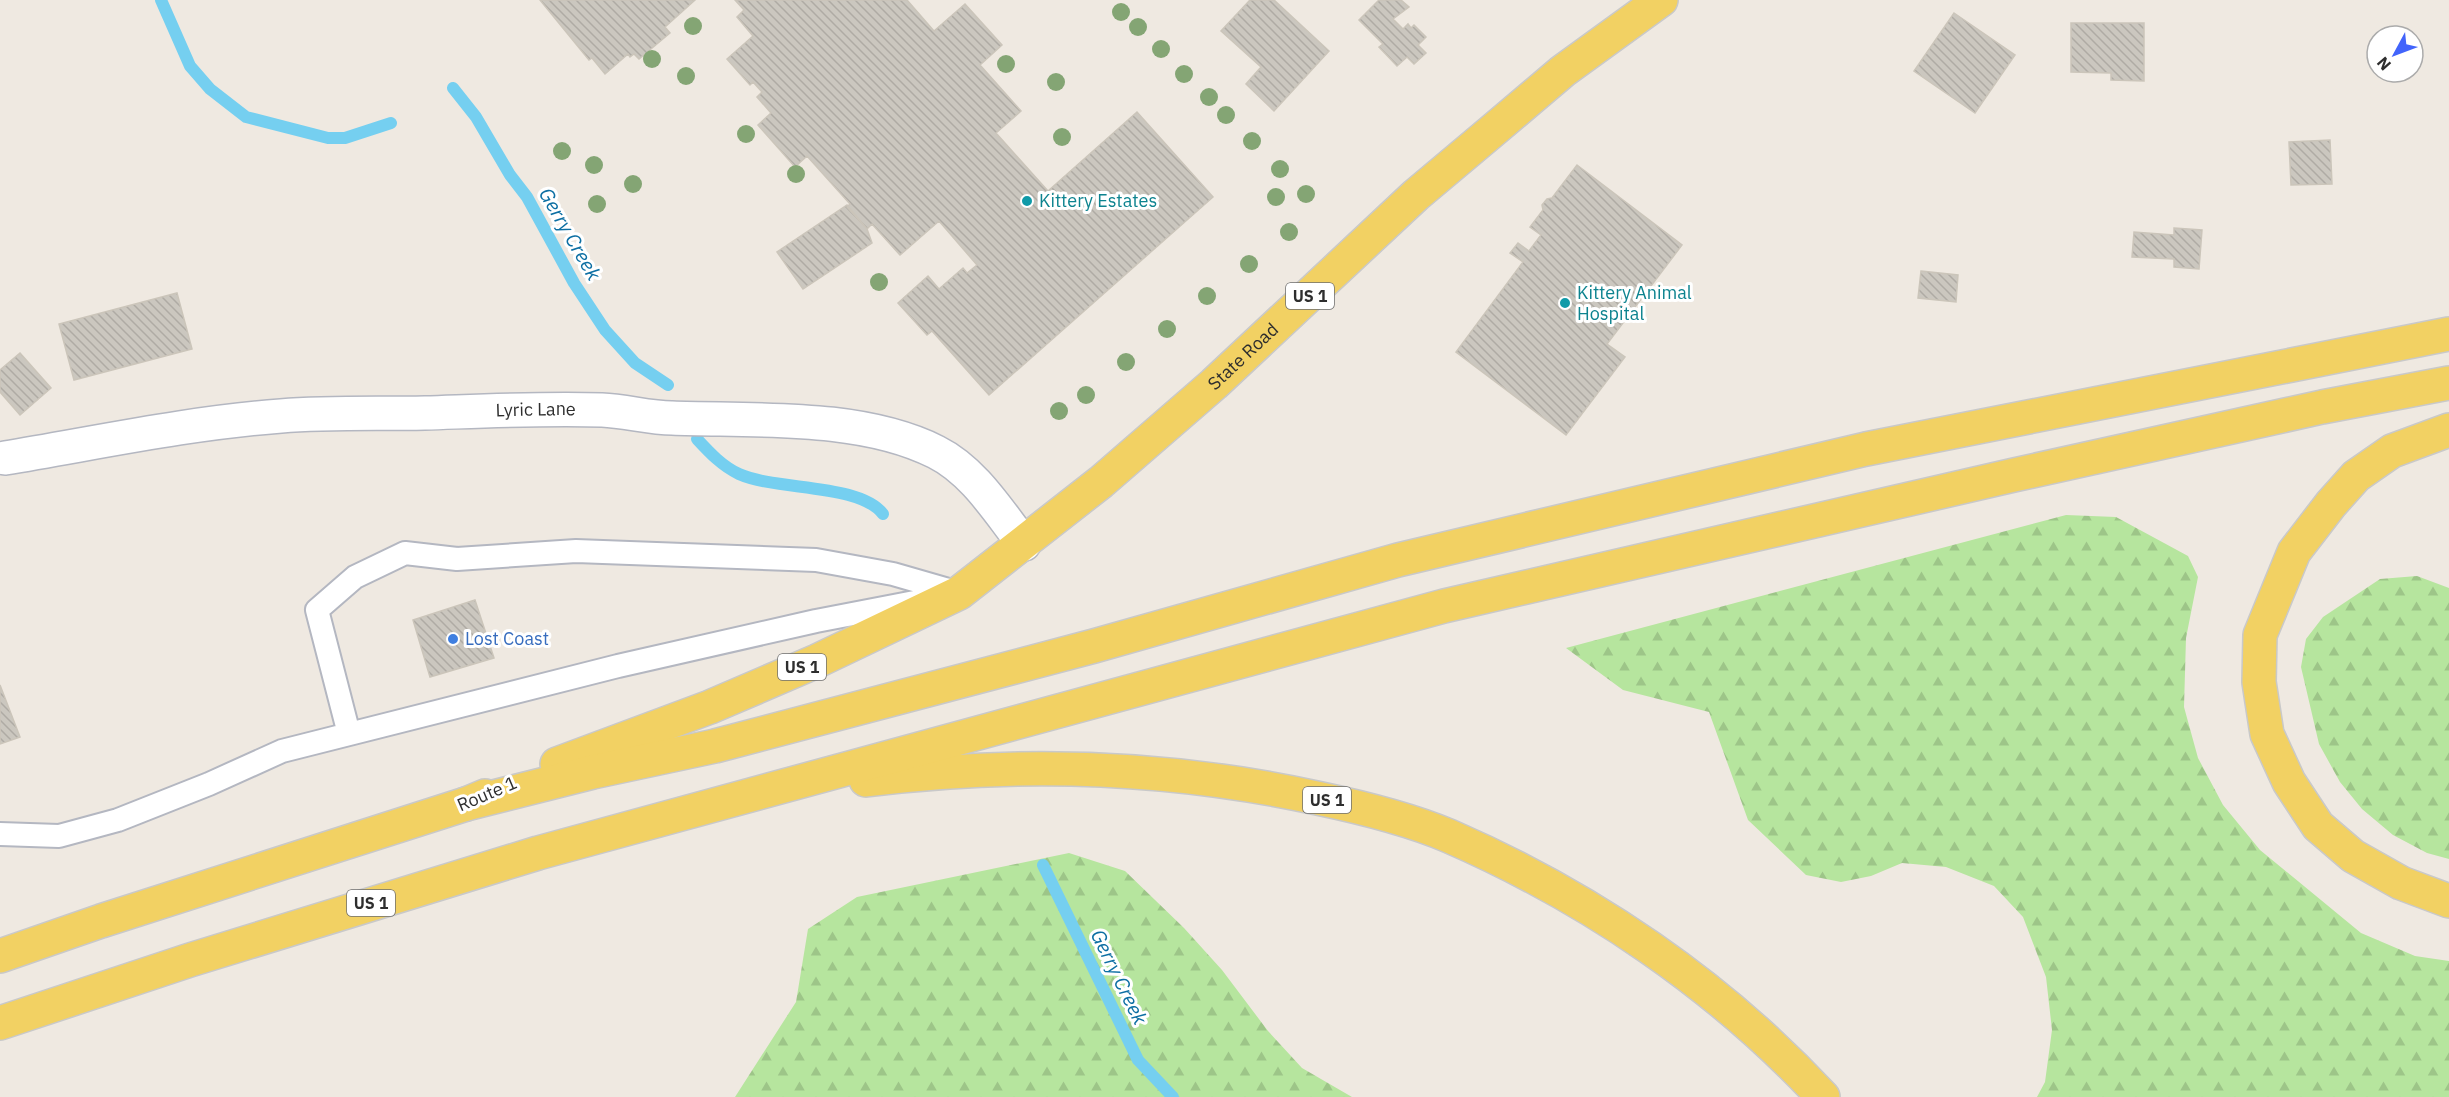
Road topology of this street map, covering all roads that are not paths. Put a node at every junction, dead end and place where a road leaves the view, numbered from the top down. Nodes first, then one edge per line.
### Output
1 (1652, 4) edge
2 (2449, 334) edge
3 (2449, 383) edge
4 (2449, 430) edge
5 (5, 458) dead end
6 (1024, 544) junction
7 (959, 593) junction
8 (349, 734) junction
9 (745, 797) junction
10 (466, 804) junction
11 (0, 834) edge
12 (2449, 901) edge
13 (0, 956) edge
14 (0, 1023) edge
15 (1823, 1097) edge

1 - 6 main road, State Road / US 1
2 - 10 main road
3 - 9 main road
4 - 12 main road
5 - 6 street, Lyric Lane
6 - 7 main road, State Road / US 1
7 - 8 lane
7 - 8 lane
7 - 10 main road, Route 1 / US 1
8 - 11 lane
9 - 14 main road, US 1
9 - 15 main road, US 1
10 - 13 main road, Route 1 / US 1

